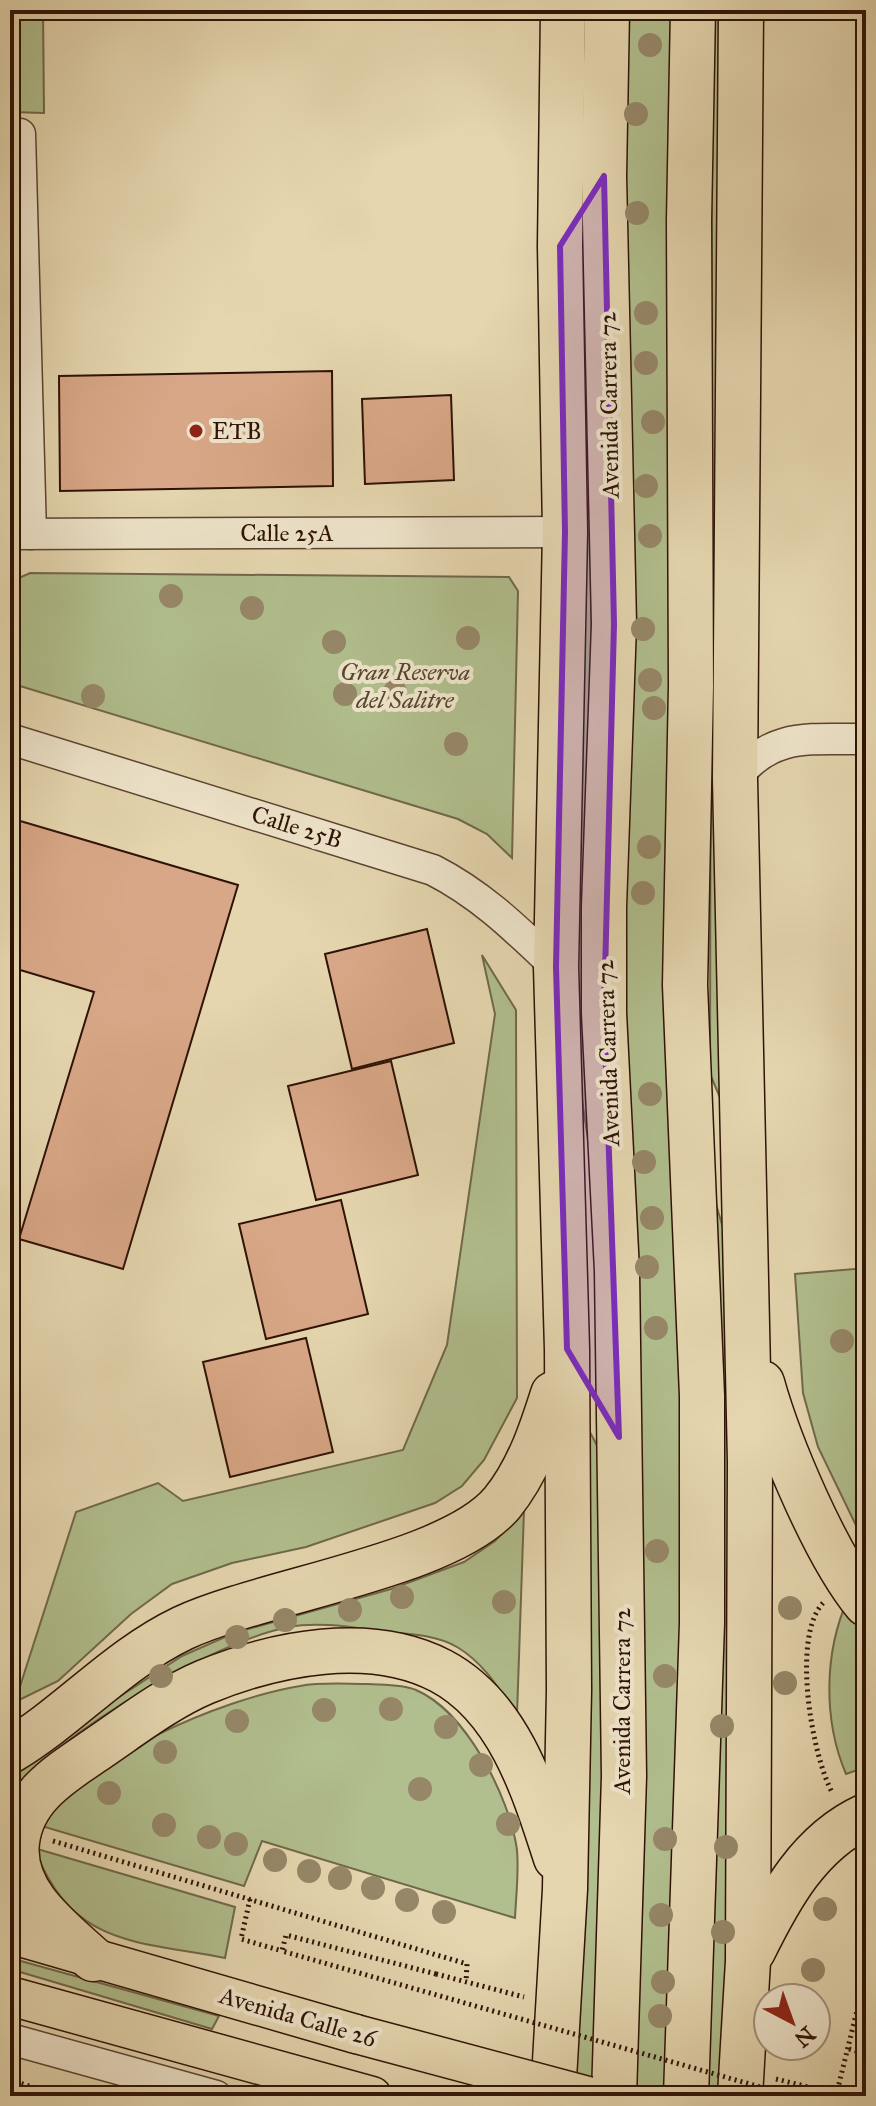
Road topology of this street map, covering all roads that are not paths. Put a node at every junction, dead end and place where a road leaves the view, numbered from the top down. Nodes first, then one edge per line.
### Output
1 (563, 10) edge
2 (607, 10) edge
3 (693, 10) edge
4 (741, 10) edge
5 (15, 134) edge
6 (604, 176) junction
7 (560, 246) junction
8 (565, 532) junction
9 (20, 534) edge
10 (10, 739) edge
11 (866, 739) edge
12 (735, 779) junction
13 (556, 967) junction
14 (691, 1106) junction
15 (746, 1209) junction
16 (749, 1337) junction
17 (567, 1349) junction
18 (619, 1437) junction
19 (866, 1604) edge
20 (10, 1751) edge
21 (866, 1816) edge
22 (565, 1889) junction
23 (10, 1934) edge
24 (93, 1959) junction
25 (748, 1961) junction
26 (10, 1996) edge
27 (10, 2039) edge
28 (10, 2059) edge
29 (741, 2083) edge
30 (356, 2091) edge
31 (139, 2096) edge
32 (216, 2096) edge
33 (553, 2096) edge
34 (588, 2096) edge
35 (614, 2096) edge
36 (686, 2096) edge

1 - 7 highway, Avenida Carrera 72
2 - 6 highway, Avenida Carrera 72
3 - 14 highway
4 - 12 highway
5 - 9 street
6 - 7 highway
6 - 18 highway, Avenida Carrera 72
7 - 8 highway, Avenida Carrera 72
8 - 9 street, Calle 25A
8 - 13 highway, Avenida Carrera 72
10 - 13 street, Calle 25B
11 - 12 street
12 - 15 highway
13 - 17 highway, Avenida Carrera 72
14 - 15 highway
14 - 36 highway
15 - 16 highway
16 - 19 highway
16 - 25 highway
17 - 18 highway
17 - 20 highway
17 - 22 highway, Avenida Carrera 72
18 - 35 highway, Avenida Carrera 72
21 - 25 highway
22 - 24 highway
22 - 33 highway, Avenida Carrera 72
23 - 24 main road, Avenida Calle 26
24 - 34 main road, Avenida Calle 26, bridge
25 - 29 highway
26 - 30 main road
27 - 32 street
28 - 31 street

